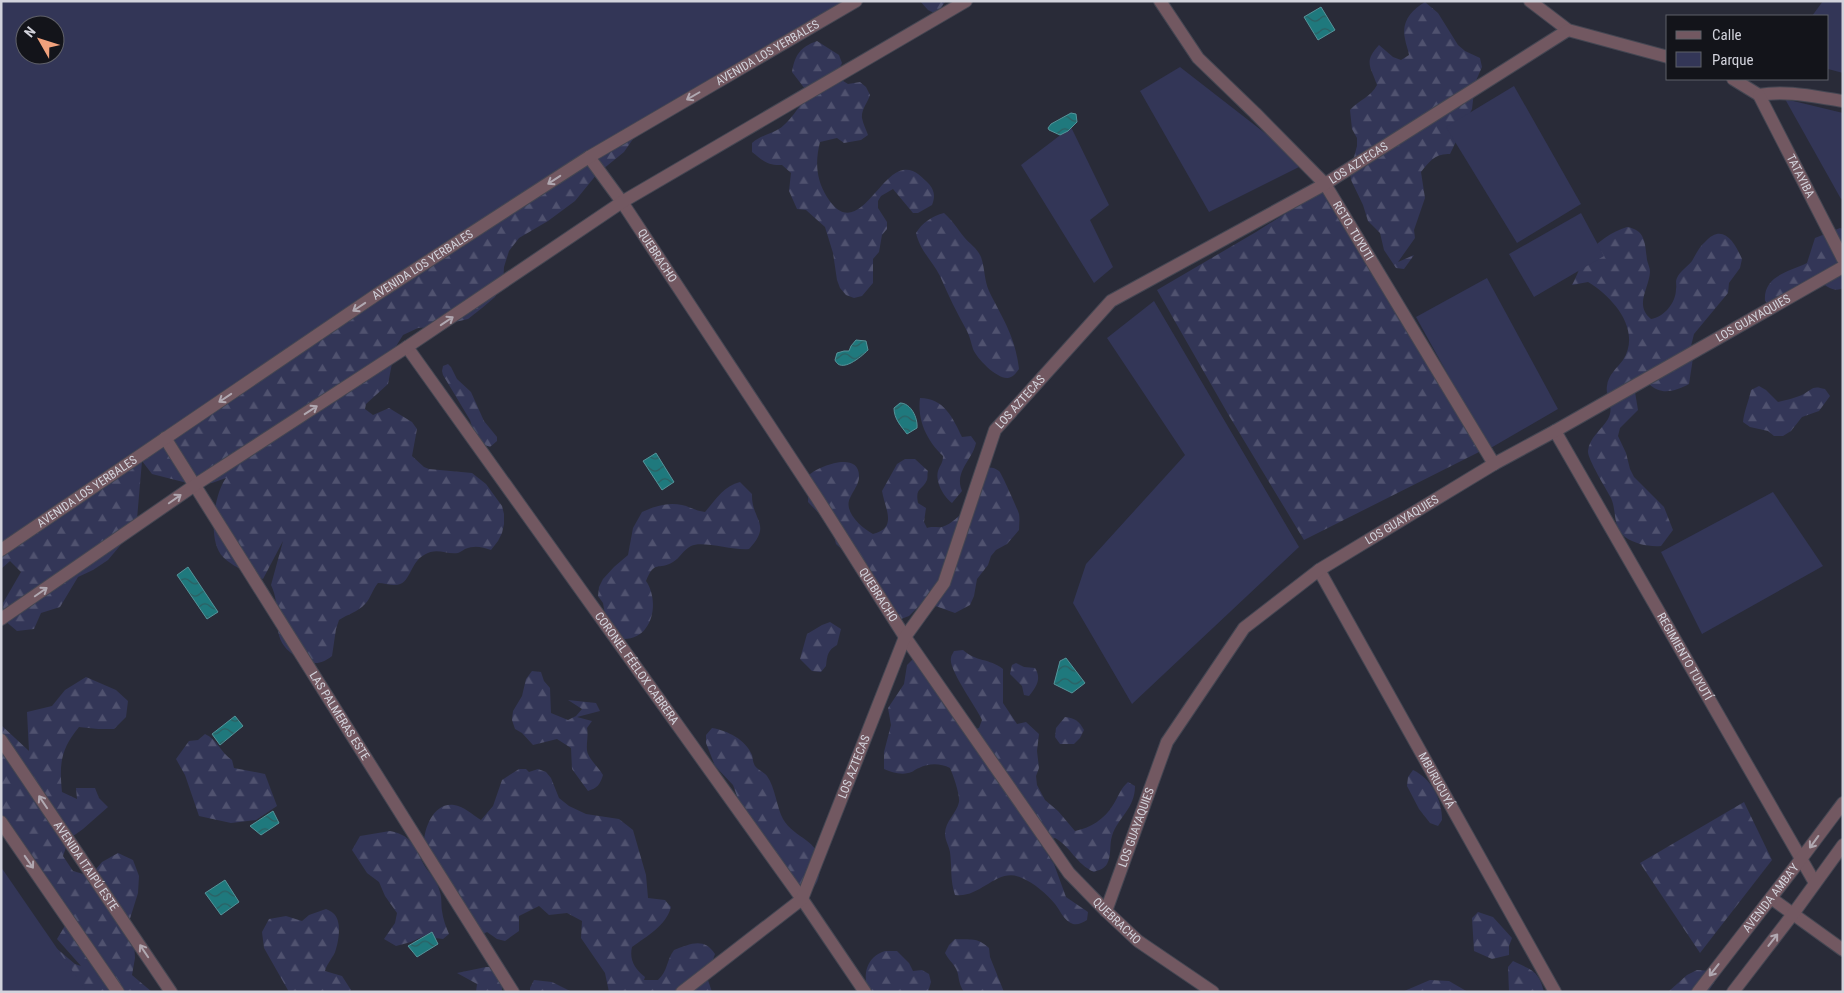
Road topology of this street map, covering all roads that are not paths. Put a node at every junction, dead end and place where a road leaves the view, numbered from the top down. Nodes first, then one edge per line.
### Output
1 (856, 1) edge
2 (966, 1) edge
3 (1160, 1) edge
4 (1530, 1) edge
5 (1568, 30) junction
6 (1666, 56) edge
7 (1735, 80) edge
8 (1759, 95) junction
9 (1843, 101) edge
10 (589, 157) junction
11 (1325, 184) junction
12 (622, 202) junction
13 (1843, 259) edge
14 (1843, 266) edge
15 (407, 347) junction
16 (1555, 431) junction
17 (165, 438) junction
18 (1494, 464) junction
19 (195, 485) junction
20 (1, 550) edge
21 (1319, 570) junction
22 (1, 619) edge
23 (905, 637) junction
24 (1, 740) edge
25 (1843, 802) edge
26 (1, 822) edge
27 (1843, 846) edge
28 (1801, 859) junction
29 (1815, 883) junction
30 (1771, 898) junction
31 (802, 899) junction
32 (1106, 911) junction
33 (1793, 914) junction
34 (1843, 950) edge
35 (118, 992) edge
36 (172, 992) edge
37 (513, 992) edge
38 (682, 992) edge
39 (865, 992) edge
40 (1213, 992) edge
41 (1555, 992) edge
42 (1698, 992) edge
43 (1733, 992) edge

1 -> 10 street, AVENIDA LOS YERBALES
2 - 12 street
3 - 11 street, RGTO. TUYUTI
4 - 5 street
5 - 6 street
5 - 11 street, LOS AZTECAS
7 - 8 street
8 - 9 street
8 - 13 street, TATAYIBA
10 - 12 street, QUEBRACHO
10 -> 17 street, AVENIDA LOS YERBALES
11 - 18 street, RGTO. TUYUTI
11 - 23 street, LOS AZTECAS
15 -> 12 street
12 - 23 street, QUEBRACHO
14 - 16 street, LOS GUAYAQUIES
19 -> 15 street
15 - 31 street, CORONEL FÉELOX CABRERA
16 - 18 street, LOS GUAYAQUIES
16 - 28 street, REGIMIENTO TUYUTÍ
17 - 19 street, LAS PALMERAS ESTE
17 - 20 street, AVENIDA LOS YERBALES
18 - 21 street, LOS GUAYAQUIES
22 -> 19 street
19 - 37 street, LAS PALMERAS ESTE
21 - 32 street, LOS GUAYAQUIES
21 - 41 street, MBURUCUYÁ
23 - 31 street, LOS AZTECAS
23 - 32 street, QUEBRACHO
36 -> 24 street, AVENIDA ITAIPÚ ESTE
25 -> 28 street, AVENIDA AMBA'Y
26 -> 35 street
27 - 29 street, AVENIDA AMBA'Y
28 - 29 street, REGIMIENTO TUYUTÍ
28 - 30 street, AVENIDA AMBA'Y
29 - 33 street, AVENIDA AMBA'Y
30 - 33 street
30 -> 42 street, AVENIDA AMBA'Y
31 - 38 street
31 - 39 street, CORONEL FÉELOX CABRERA
32 - 40 street, QUEBRACHO
33 - 34 street
43 -> 33 street, AVENIDA AMBA'Y

